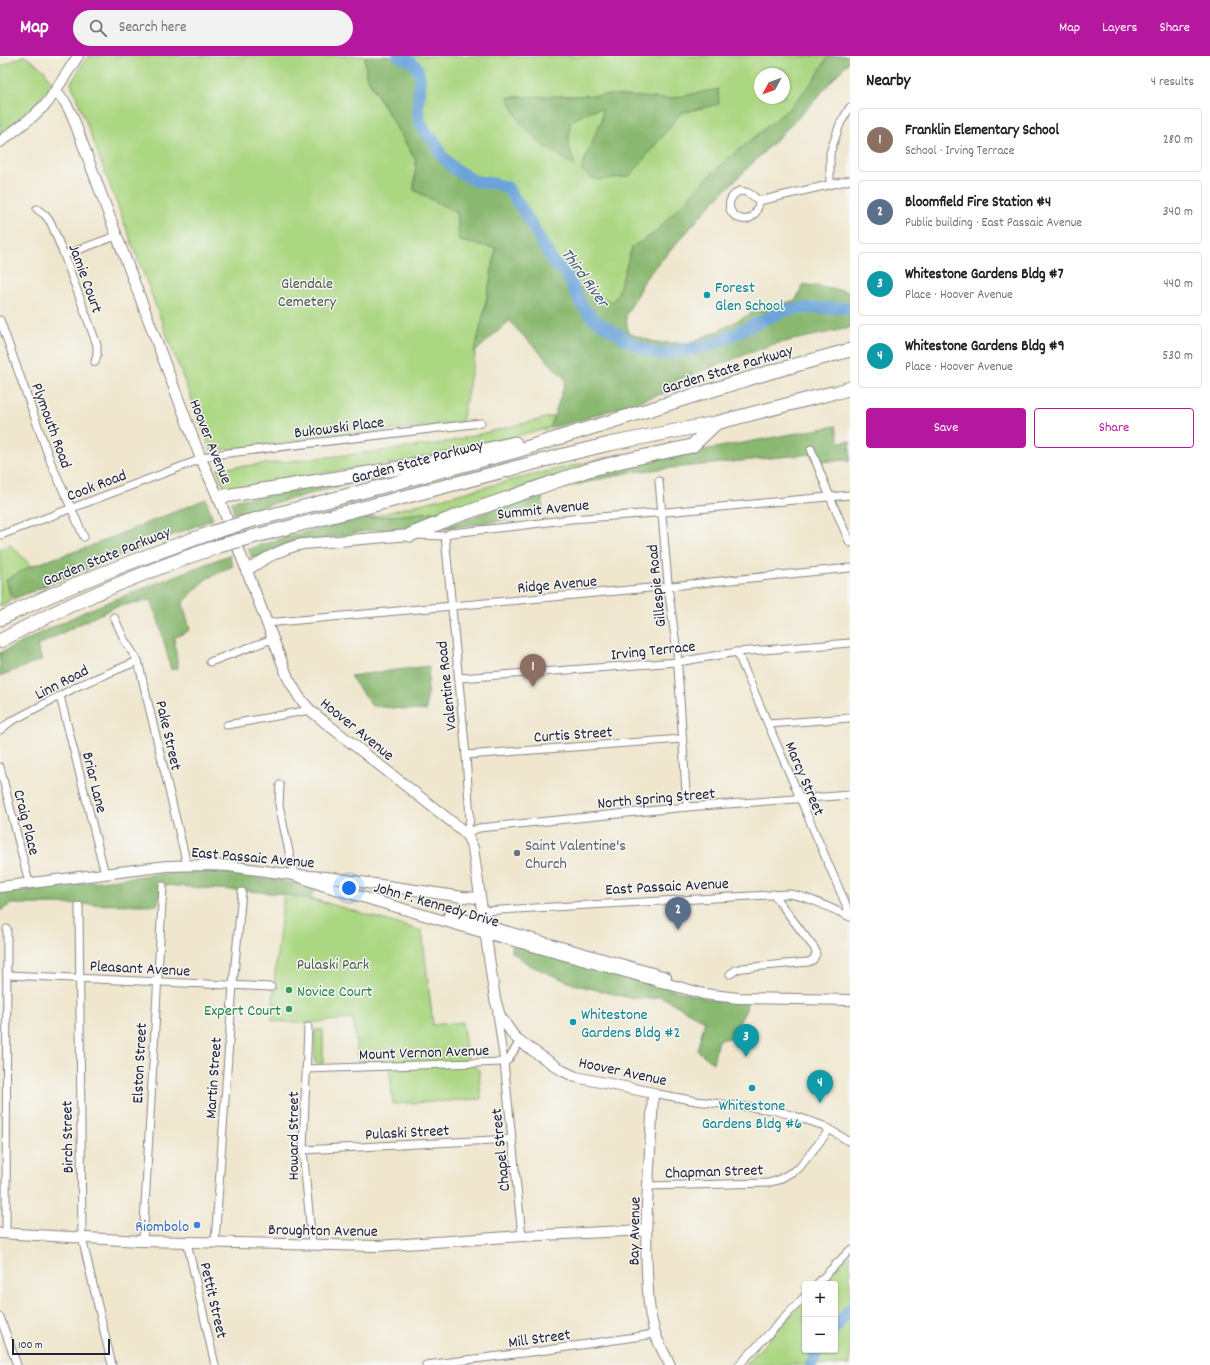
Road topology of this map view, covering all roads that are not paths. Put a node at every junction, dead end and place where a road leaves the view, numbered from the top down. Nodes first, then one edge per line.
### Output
1 (78, 56) edge
2 (56, 91) junction
3 (850, 107) edge
4 (2, 140) edge
5 (850, 180) edge
6 (830, 184) junction
7 (759, 201) junction
8 (37, 209) dead end
9 (116, 236) junction
10 (64, 255) junction
11 (0, 320) edge
12 (850, 350) edge
13 (95, 362) dead end
14 (840, 391) edge
15 (481, 423) dead end
16 (716, 423) junction
17 (603, 424) junction
18 (811, 449) dead end
19 (202, 459) junction
20 (660, 481) dead end
21 (850, 495) edge
22 (219, 497) junction
23 (830, 497) junction
24 (71, 509) junction
25 (662, 512) junction
26 (1, 535) dead end
27 (410, 535) junction
28 (445, 536) junction
29 (84, 537) dead end
30 (850, 543) edge
31 (850, 568) edge
32 (246, 571) junction
33 (669, 586) junction
34 (451, 607) junction
35 (114, 617) dead end
36 (0, 619) edge
37 (266, 623) junction
38 (272, 639) junction
39 (0, 642) edge
40 (850, 643) edge
41 (737, 652) junction
42 (138, 661) junction
43 (210, 662) dead end
44 (678, 662) junction
45 (459, 678) junction
46 (60, 696) junction
47 (310, 710) junction
48 (850, 718) edge
49 (768, 724) junction
50 (227, 725) dead end
51 (0, 730) edge
52 (682, 739) junction
53 (466, 755) junction
54 (0, 766) edge
55 (280, 785) dead end
56 (850, 794) edge
57 (799, 798) junction
58 (687, 807) junction
59 (466, 833) junction
60 (187, 865) junction
61 (105, 874) junction
62 (294, 875) junction
63 (29, 883) junction
64 (162, 886) dead end
65 (0, 887) edge
66 (242, 892) dead end
67 (773, 894) junction
68 (480, 898) junction
69 (79, 906) dead end
70 (482, 911) junction
71 (850, 916) edge
72 (485, 929) junction
73 (7, 930) dead end
74 (730, 974) dead end
75 (7, 975) junction
76 (79, 978) junction
77 (156, 982) junction
78 (233, 985) junction
79 (271, 987) dead end
80 (850, 994) edge
81 (495, 999) junction
82 (850, 1000) edge
83 (308, 1027) dead end
84 (520, 1040) junction
85 (504, 1062) junction
86 (306, 1069) junction
87 (653, 1093) junction
88 (830, 1129) junction
89 (512, 1139) junction
90 (850, 1142) edge
91 (303, 1150) junction
92 (648, 1186) junction
93 (646, 1230) junction
94 (3, 1233) edge
95 (522, 1236) junction
96 (82, 1238) junction
97 (143, 1241) junction
98 (187, 1242) junction
99 (215, 1243) junction
100 (312, 1244) junction
101 (850, 1250) edge
102 (820, 1281) edge
103 (802, 1299) edge
104 (0, 1316) edge
105 (655, 1334) junction
106 (475, 1362) edge
107 (17, 1365) edge
108 (112, 1365) edge
109 (215, 1365) edge
110 (426, 1365) edge
111 (670, 1365) edge
112 (739, 1365) edge

1 - 2 street
2 - 4 street
2 - 9 street, Hoover Avenue
3 - 6 street
5 - 6 street
6 - 7 street
7 - 7 street
8 - 10 street, Jamie Court
9 - 10 street
9 - 19 street, Hoover Avenue
10 - 13 street, Jamie Court
11 - 24 street, Plymouth Road
12 - 17 highway, Garden State Parkway
14 - 16 highway, Garden State Parkway
15 - 19 street, Bukowski Place
16 - 27 highway
16 - 39 highway, Garden State Parkway, bridge
17 - 22 highway
17 - 36 highway, Garden State Parkway, bridge
18 - 23 street
19 - 22 street, Hoover Avenue
19 - 24 street, Cook Road
20 - 25 street, Gillespie Road
21 - 23 street, Summit Avenue
22 - 32 street, Hoover Avenue
23 - 25 street, Summit Avenue
23 - 30 street
24 - 26 street, Cook Road
24 - 29 street, Plymouth Road
25 - 28 street, Summit Avenue
25 - 33 street, Gillespie Road
27 - 28 street, Summit Avenue
27 - 32 street, Summit Avenue
28 - 34 street, Valentine Road
31 - 33 street, Ridge Avenue
32 - 37 street, Hoover Avenue
33 - 34 street, Ridge Avenue
33 - 44 street, Gillespie Road
34 - 37 street, Ridge Avenue
34 - 45 street, Valentine Road
35 - 42 street, Pake Street
37 - 38 street, Hoover Avenue
38 - 43 street
38 - 47 street, Hoover Avenue
40 - 41 street, Irving Terrace
41 - 44 street, Irving Terrace
41 - 49 street, Marcy Street
42 - 46 street, Linn Road
42 - 60 street, Pake Street
44 - 45 street, Irving Terrace
44 - 52 street, Gillespie Road
45 - 53 street, Valentine Road
46 - 51 street, Linn Road
46 - 61 street, Briar Lane
47 - 50 street
47 - 59 street, Hoover Avenue
48 - 49 street
49 - 57 street, Marcy Street
52 - 53 street, Curtis Street
52 - 58 street, Gillespie Road
53 - 59 street, Valentine Road
54 - 63 street, Craig Place
55 - 62 street
56 - 57 street, North Spring Street
57 - 58 street, North Spring Street
57 - 71 street, Marcy Street
58 - 59 street, North Spring Street
59 - 68 street, Hoover Avenue
60 - 61 street, East Passaic Avenue
60 - 62 street, East Passaic Avenue
61 - 63 street, East Passaic Avenue
62 - 68 street, East Passaic Avenue
62 - 72 street, John F. Kennedy Drive
63 - 65 street, East Passaic Avenue
64 - 77 street, Elston Street
66 - 78 street, Martin Street
67 - 70 street, East Passaic Avenue
67 - 71 street, East Passaic Avenue
67 - 74 street
68 - 70 street, Hoover Avenue
69 - 76 street, Birch Street
70 - 72 street, Hoover Avenue
72 - 80 street, John F. Kennedy Drive
72 - 81 street, Hoover Avenue
72 - 82 street, John F. Kennedy Drive
73 - 75 street
75 - 76 street, Pleasant Avenue
75 - 94 street
76 - 77 street, Pleasant Avenue
76 - 96 street, Birch Street
77 - 78 street, Pleasant Avenue
77 - 97 street, Elston Street
78 - 79 street, Pleasant Avenue
78 - 99 street, Martin Street
81 - 84 street, Hoover Avenue
81 - 85 street, Mount Vernon Avenue
83 - 86 street, Howard Street
84 - 85 street
84 - 87 street, Hoover Avenue
85 - 86 street, Mount Vernon Avenue
85 - 89 street, Chapel Street
86 - 91 street, Howard Street
87 - 88 street, Hoover Avenue
87 - 92 street, Bay Avenue
88 - 90 street, Hoover Avenue
88 - 92 street, Chapman Street
89 - 91 street, Pulaski Street
89 - 95 street, Chapel Street
91 - 100 street, Howard Street
92 - 93 street, Bay Avenue
93 - 95 street, Broughton Avenue
93 - 105 street, Bay Avenue
94 - 96 street, Broughton Avenue
95 - 100 street, Broughton Avenue
96 - 97 street, Broughton Avenue
96 - 108 street, Birch Street
97 - 98 street, Broughton Avenue
98 - 99 street, Broughton Avenue
98 - 109 street, Pettit Street
99 - 100 street, Broughton Avenue
101 - 102 street
103 - 112 street
104 - 107 street
105 - 106 street, Mill Street
105 - 111 street, Bay Avenue
106 - 110 street, Mill Street

